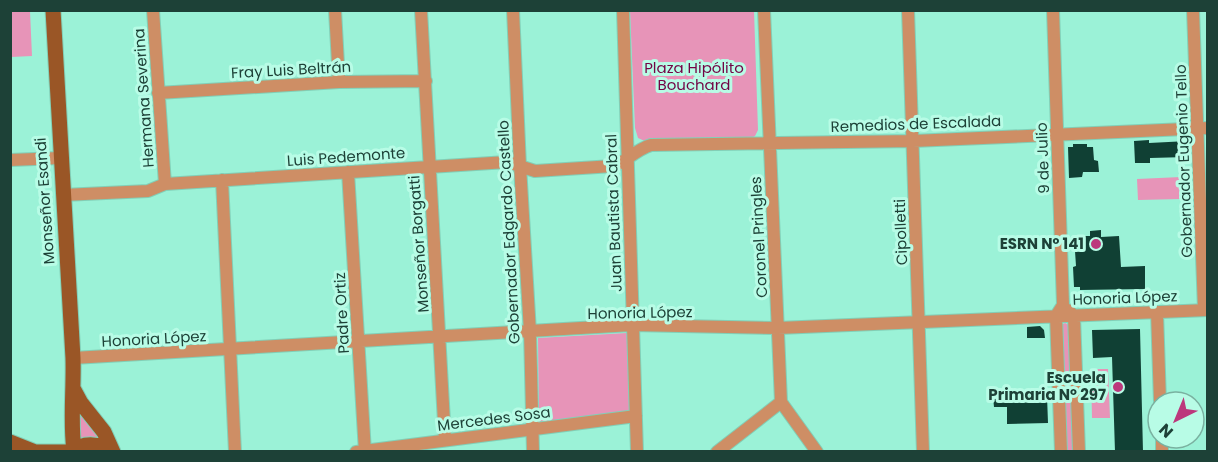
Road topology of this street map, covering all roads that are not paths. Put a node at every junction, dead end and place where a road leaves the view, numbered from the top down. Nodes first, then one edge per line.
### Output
1 (53, 10) edge
2 (153, 10) edge
3 (335, 10) edge
4 (421, 10) edge
5 (513, 10) edge
6 (623, 10) edge
7 (764, 10) edge
8 (909, 10) edge
9 (1053, 10) edge
10 (1193, 10) edge
11 (426, 81) junction
12 (339, 82) junction
13 (159, 93) junction
14 (1202, 129) edge
15 (1057, 134) junction
16 (913, 141) junction
17 (770, 142) junction
18 (628, 156) junction
19 (60, 158) junction
20 (10, 160) edge
21 (429, 166) junction
22 (520, 166) junction
23 (348, 172) junction
24 (222, 180) junction
25 (165, 184) junction
26 (63, 195) junction
27 (1063, 305) junction
28 (1206, 310) edge
29 (1157, 312) junction
30 (1056, 316) junction
31 (1074, 316) junction
32 (919, 323) junction
33 (632, 325) junction
34 (778, 328) junction
35 (530, 332) junction
36 (440, 338) junction
37 (359, 342) junction
38 (230, 350) junction
39 (73, 358) junction
40 (74, 390) junction
41 (1160, 390) edge
42 (781, 402) junction
43 (636, 417) junction
44 (532, 429) junction
45 (445, 440) junction
46 (10, 442) edge
47 (73, 451) edge
48 (362, 451) edge
49 (36, 452) edge
50 (112, 452) edge
51 (235, 452) edge
52 (533, 452) edge
53 (637, 452) edge
54 (717, 452) edge
55 (817, 452) edge
56 (923, 452) edge
57 (1061, 452) edge
58 (1079, 452) edge

1 - 19 main road, Monseñor Esandi
2 - 13 street, Hermana Severina
3 - 12 street
4 - 11 street, Monseñor Borgatti
5 - 22 street, Gobernador Edgardo Castello
6 - 18 street, Juan Bautista Cabral
7 - 17 street, Coronel Pringles
8 - 16 street, Cipolletti
9 - 15 street, 9 de Julio
10 - 14 street, Gobernador Eugenio Tello
11 - 12 street, Fray Luis Beltrán
11 - 21 street, Monseñor Borgatti
12 - 13 street, Fray Luis Beltrán
13 - 25 street, Hermana Severina
14 - 15 street, Remedios de Escalada
14 - 28 street, Gobernador Eugenio Tello
15 - 16 street, Remedios de Escalada
15 - 27 street, 9 de Julio
16 - 17 street, Remedios de Escalada
16 - 32 street, Cipolletti
17 - 18 street, Remedios de Escalada
17 - 34 street, Coronel Pringles
18 - 22 street, Luis Pedemonte
18 - 33 street, Juan Bautista Cabral
19 - 20 street
19 - 26 main road, Monseñor Esandi
21 - 22 street, Luis Pedemonte
21 - 23 street, Luis Pedemonte
21 - 36 street, Monseñor Borgatti
22 - 35 street, Gobernador Edgardo Castello
23 - 24 street, Luis Pedemonte
23 - 37 street, Padre Ortiz
24 - 25 street, Luis Pedemonte
24 - 38 street
25 - 26 street, Luis Pedemonte
26 - 39 main road, Monseñor Esandi
27 - 30 street
27 - 31 street
28 - 29 street, Honoria López
29 - 31 street, Honoria López
29 - 41 street
30 - 31 street, Honoria López
30 - 32 street, Honoria López
30 - 57 street
31 - 58 street
32 - 34 street, Honoria López
32 - 56 street, Cipolletti
33 - 34 street, Honoria López
33 - 35 street, Honoria López
33 - 43 street, Juan Bautista Cabral
34 - 42 street, Coronel Pringles
35 - 36 street, Honoria López
35 - 44 street, Gobernador Edgardo Castello
36 - 37 street, Honoria López
36 - 45 street, Monseñor Borgatti
37 - 38 street, Honoria López
37 - 48 street, Padre Ortiz
38 - 39 street, Honoria López
38 - 51 street
39 - 40 main road, Monseñor Esandi
40 - 47 main road, Monseñor Esandi
40 - 50 main road
42 - 54 street
42 - 55 street
43 - 44 street, Mercedes Sosa
43 - 53 street, Juan Bautista Cabral
44 - 45 street, Mercedes Sosa
44 - 52 street, Gobernador Edgardo Castello
45 - 48 street, Mercedes Sosa
46 - 49 main road
47 - 49 main road
47 - 50 main road

